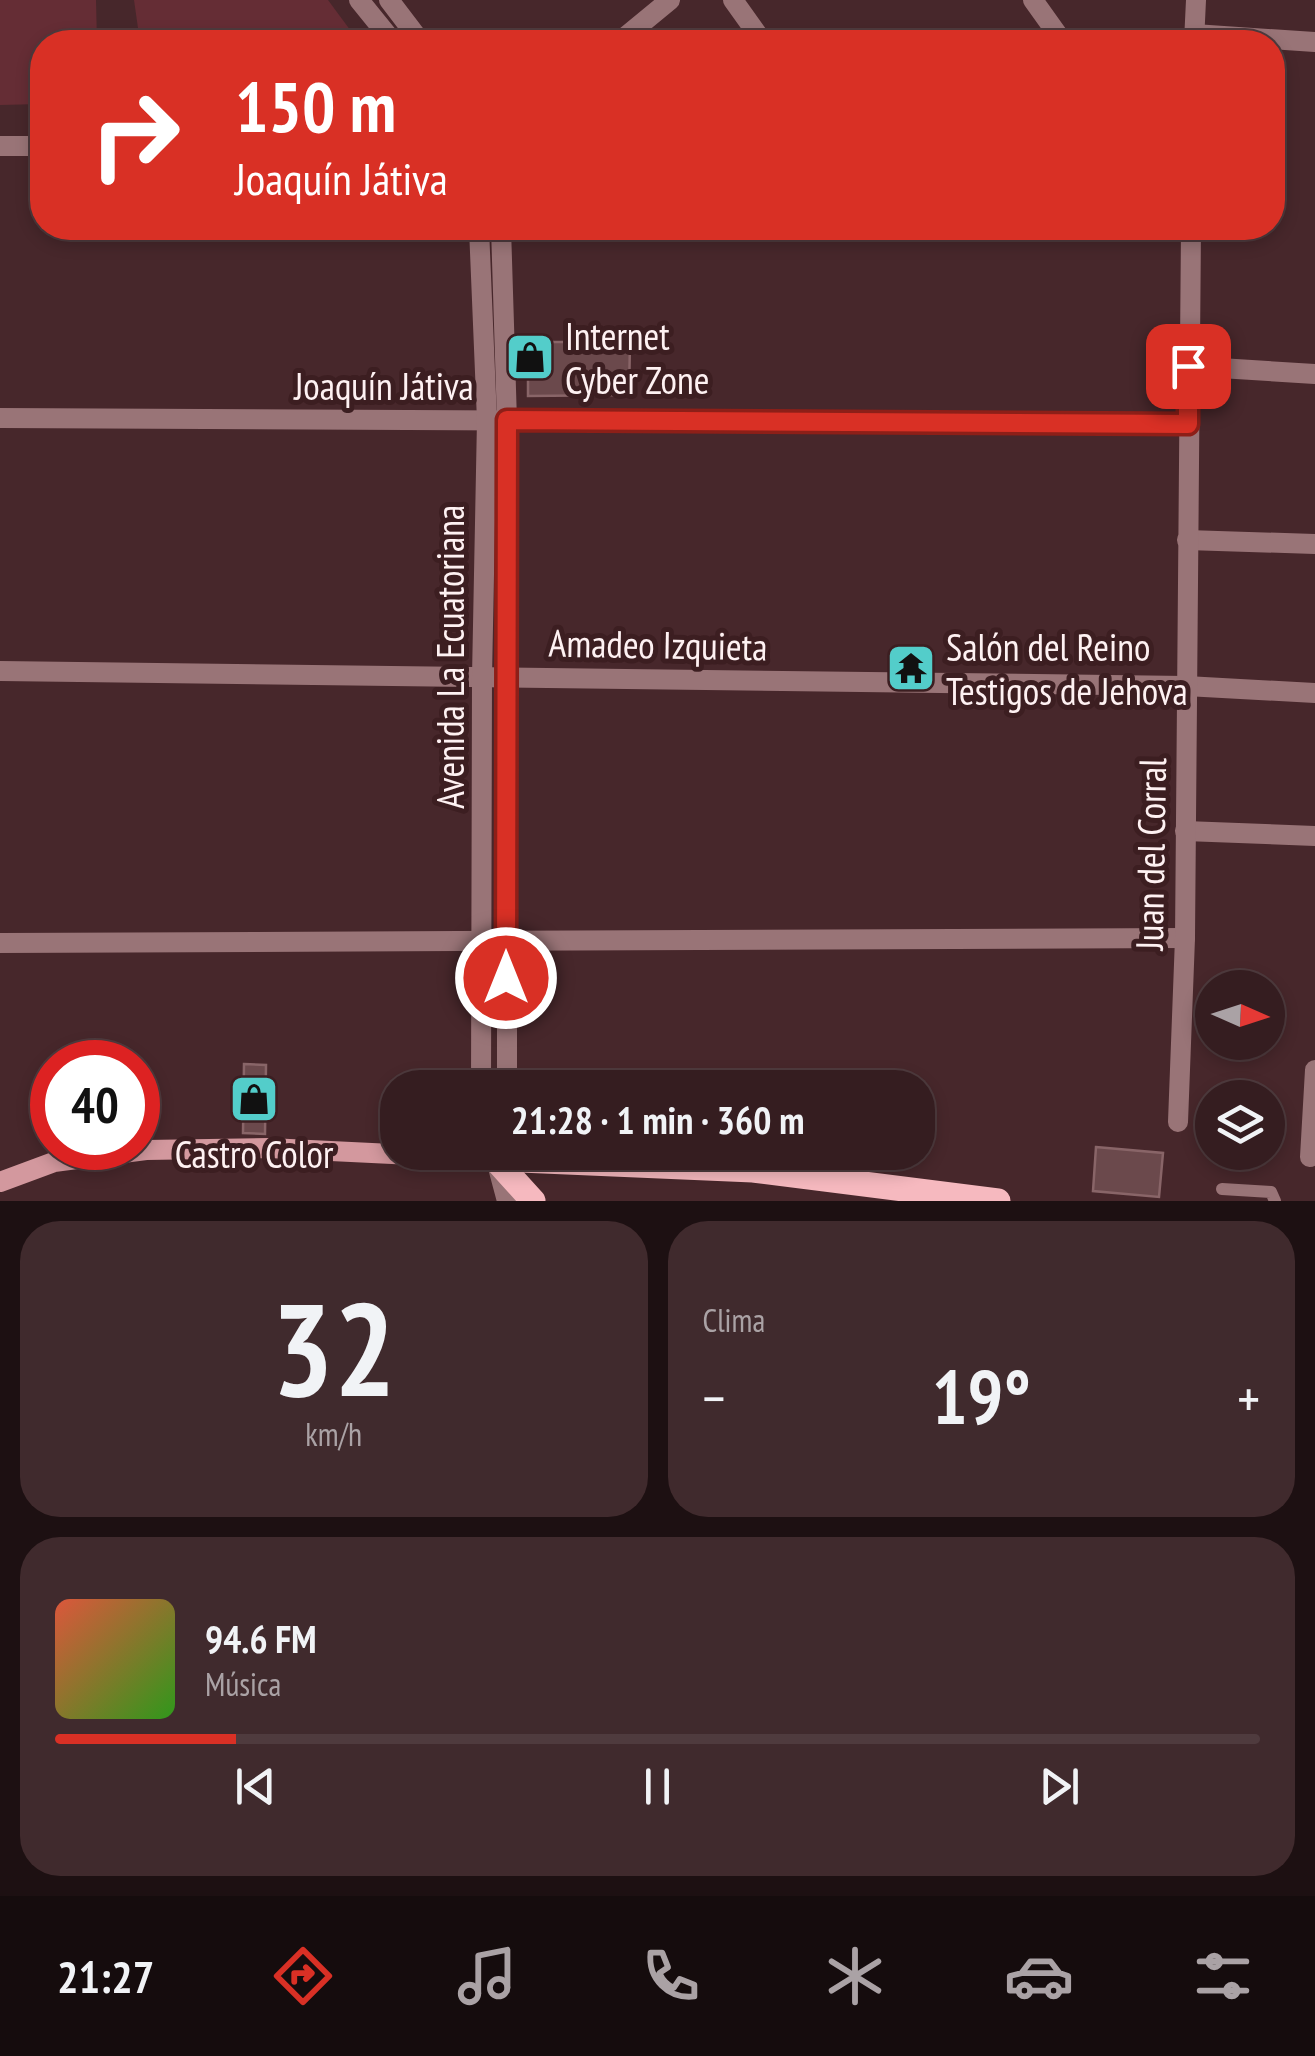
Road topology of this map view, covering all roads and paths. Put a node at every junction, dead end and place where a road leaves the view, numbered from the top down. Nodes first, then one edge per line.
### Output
1 (360, 0) edge
2 (389, 0) edge
3 (670, 0) edge
4 (733, 0) edge
5 (1034, 0) edge
6 (1196, 0) edge
7 (384, 30) edge
8 (412, 30) edge
9 (634, 30) edge
10 (754, 30) edge
11 (1055, 30) edge
12 (1194, 30) edge
13 (1285, 41) edge
14 (1315, 42) edge
15 (0, 146) edge
16 (30, 146) edge
17 (480, 240) edge
18 (501, 240) edge
19 (1190, 240) edge
20 (1188, 366) junction
21 (1315, 374) edge
22 (0, 418) edge
23 (497, 420) junction
24 (1188, 424) junction
25 (1187, 540) junction
26 (1315, 544) edge
27 (0, 671) edge
28 (482, 677) junction
29 (508, 677) junction
30 (1186, 686) junction
31 (1315, 693) edge
32 (1185, 831) junction
33 (1315, 836) edge
34 (1184, 938) junction
35 (484, 941) junction
36 (506, 941) junction
37 (0, 944) edge
38 (482, 1070) edge
39 (507, 1070) edge
40 (1315, 1070) edge
41 (1178, 1122) dead end
42 (380, 1151) edge
43 (1310, 1157) dead end
44 (499, 1170) edge
45 (508, 1170) edge
46 (754, 1170) edge
47 (0, 1182) edge
48 (1222, 1189) dead end
49 (507, 1201) edge
50 (534, 1201) edge
51 (998, 1201) edge
52 (1275, 1201) edge

1 - 7 street
2 - 8 street
3 - 9 street
4 - 10 street
5 - 11 street
6 - 12 street
13 - 14 street
15 - 16 street
17 - 23 street, Avenida La Ecuatoriana
18 - 23 street
19 - 20 street, Juan del Corral
20 - 21 street
20 - 24 street, Juan del Corral
22 - 23 street, Joaquín Játiva
23 - 24 street, Joaquín Játiva
23 - 28 street, Avenida La Ecuatoriana
23 - 29 street
24 - 25 street, Juan del Corral
25 - 26 street
25 - 30 street, Juan del Corral
27 - 28 street, Amadeo Izquieta
28 - 29 street, Amadeo Izquieta
28 - 35 street, Avenida La Ecuatoriana
29 - 30 street, Amadeo Izquieta
29 - 36 street
30 - 31 street, Amadeo Izquieta
30 - 32 street, Juan del Corral
32 - 33 street
32 - 34 street, Juan del Corral
34 - 36 street
34 - 41 street, Juan del Corral
35 - 36 street
35 - 37 street
35 - 38 street, Avenida La Ecuatoriana
36 - 39 street
40 - 43 street
42 - 47 main road
44 - 49 street
45 - 50 main road
46 - 51 main road
48 - 52 lane

